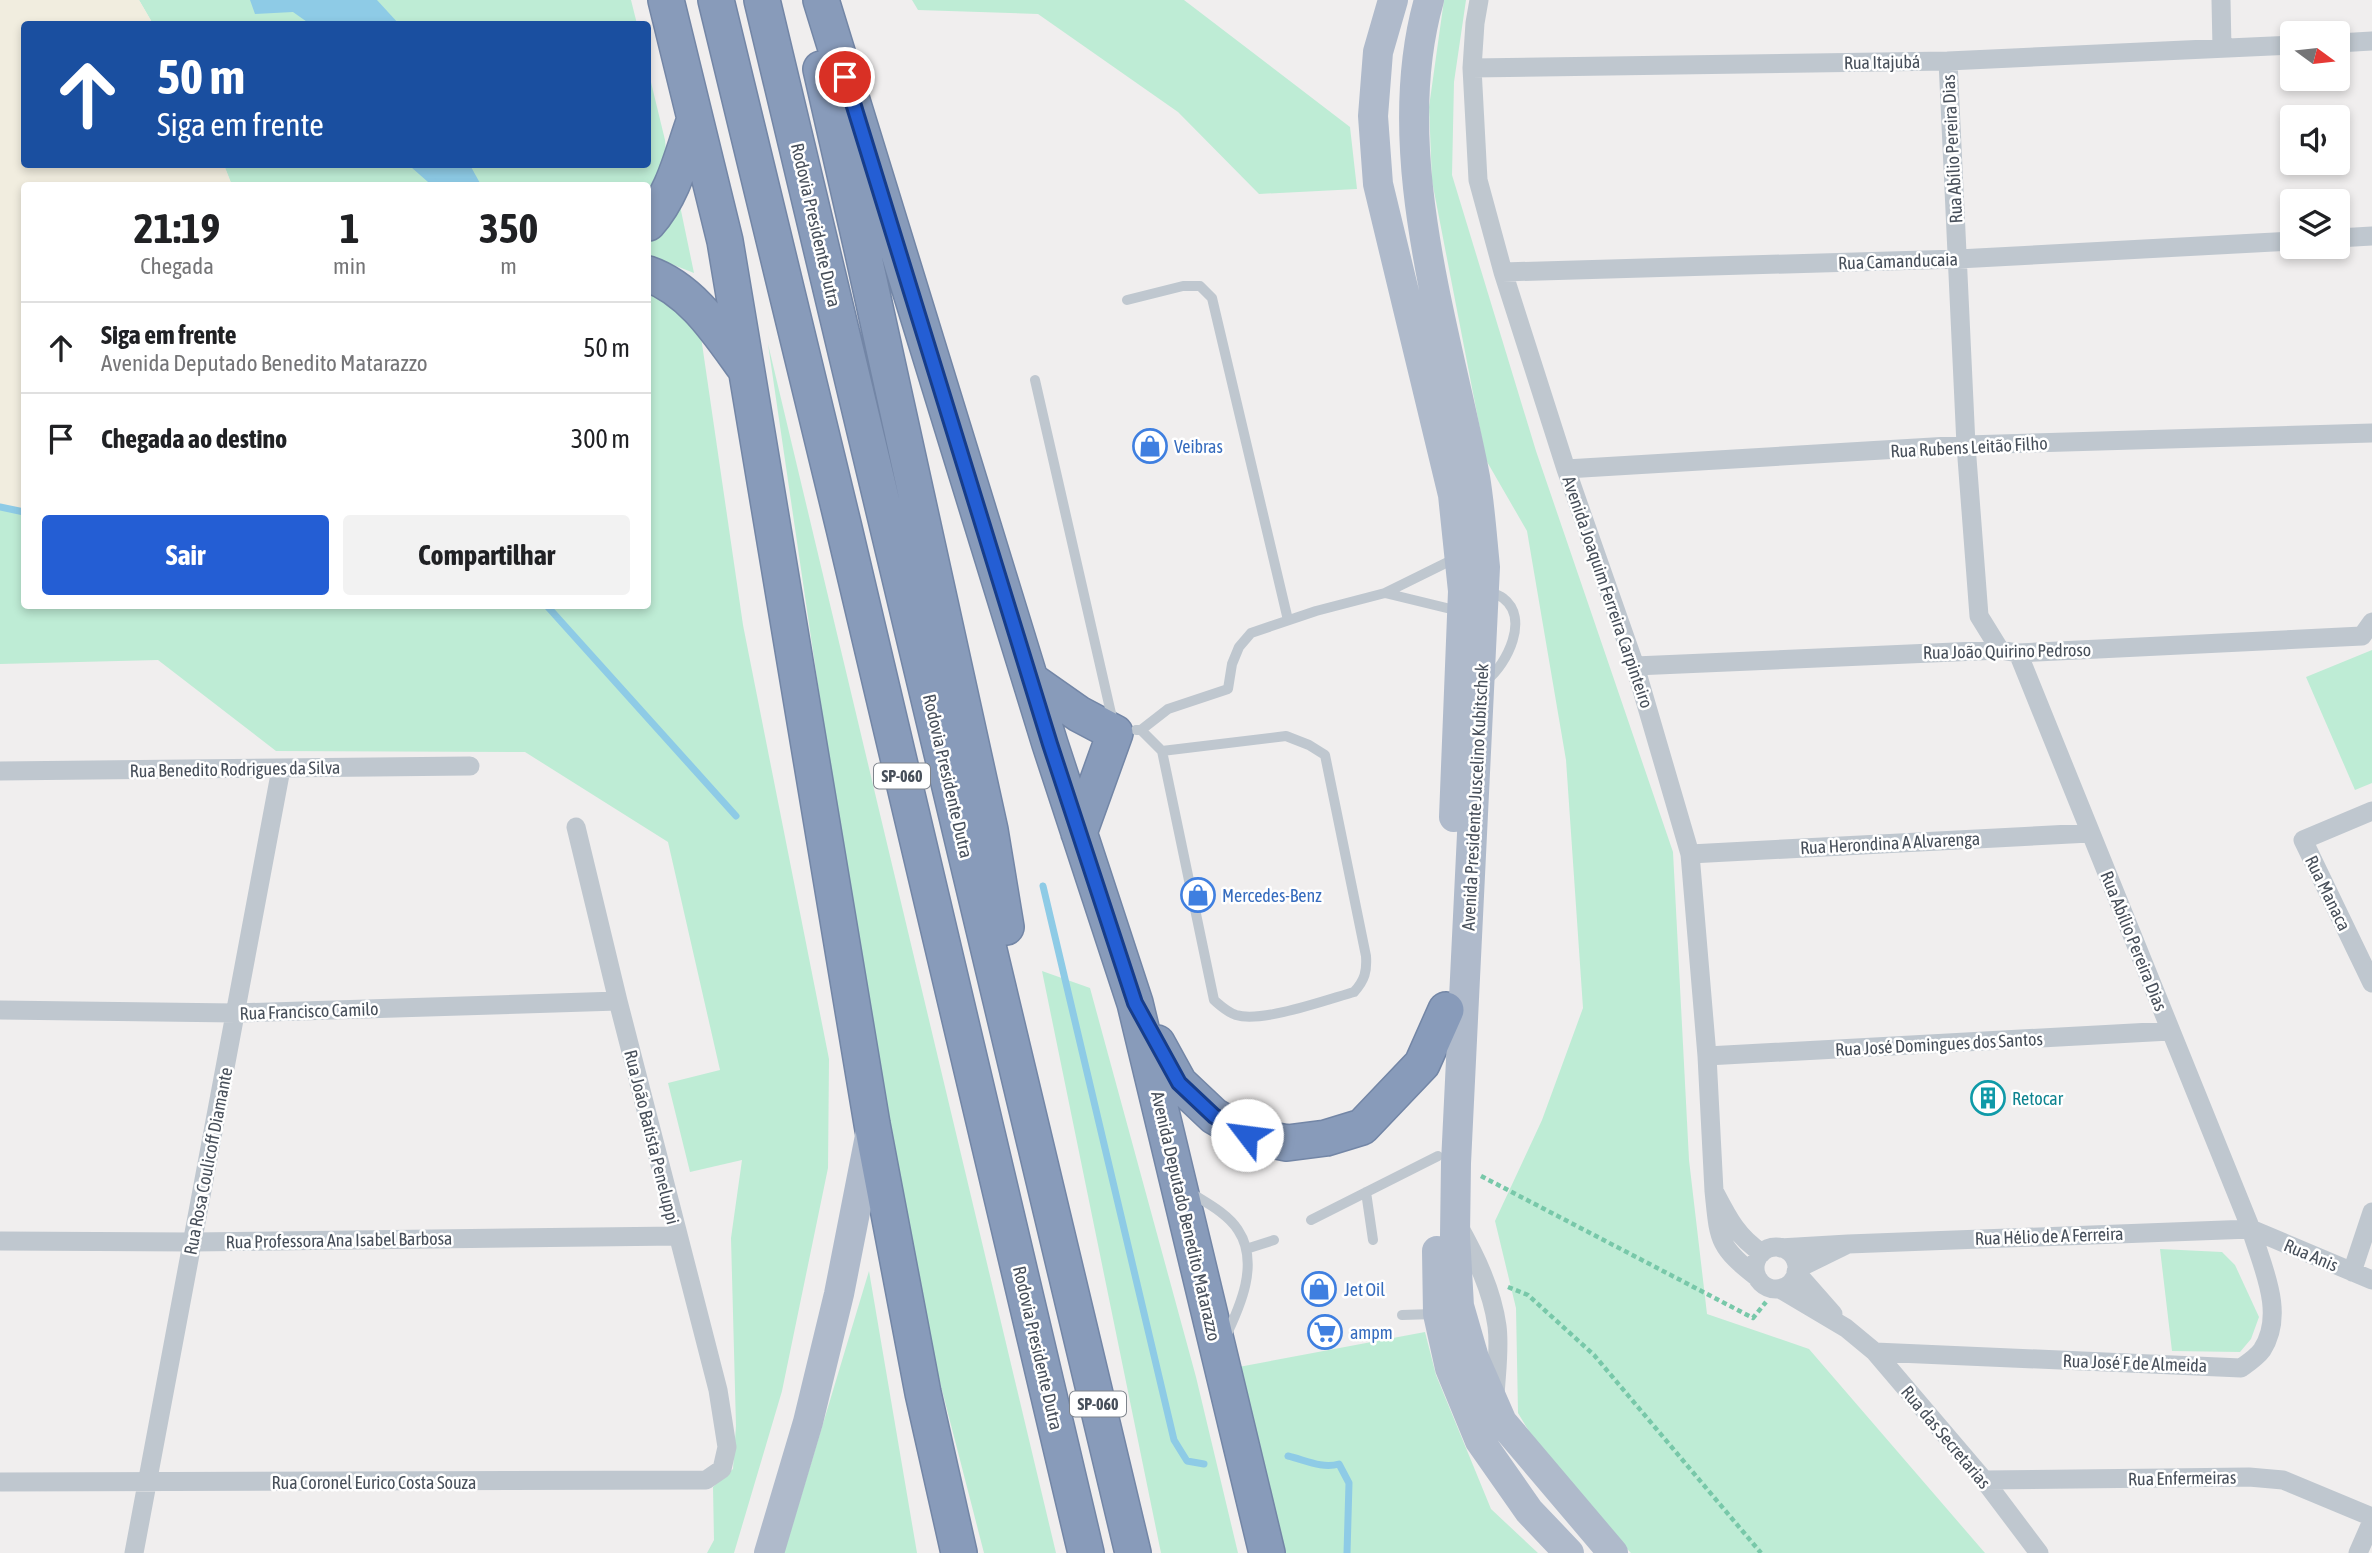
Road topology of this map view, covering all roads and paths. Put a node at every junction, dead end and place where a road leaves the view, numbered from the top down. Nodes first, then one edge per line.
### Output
1 (666, 0) edge
2 (716, 0) edge
3 (762, 0) edge
4 (805, 0) edge
5 (821, 0) edge
6 (1393, 0) edge
7 (1429, 0) edge
8 (1479, 0) edge
9 (2221, 0) edge
10 (2372, 41) edge
11 (2350, 42) edge
12 (2280, 46) edge
13 (2221, 48) junction
14 (1948, 61) junction
15 (1472, 68) junction
16 (695, 119) junction
17 (651, 220) edge
18 (2372, 236) edge
19 (2350, 237) edge
20 (2280, 242) edge
21 (1958, 259) junction
22 (1503, 272) junction
23 (651, 275) edge
24 (1127, 300) dead end
25 (748, 373) junction
26 (1035, 380) dead end
27 (2372, 433) edge
28 (1966, 446) junction
29 (1566, 469) junction
30 (1459, 556) junction
31 (1385, 593) junction
32 (1470, 597) junction
33 (1288, 620) junction
34 (2372, 622) edge
35 (2009, 651) junction
36 (1635, 666) junction
37 (1032, 681) junction
38 (1128, 731) junction
39 (1162, 751) junction
40 (470, 766) dead end
41 (281, 769) junction
42 (0, 771) edge
43 (2372, 811) edge
44 (576, 827) dead end
45 (1079, 833) junction
46 (2090, 833) junction
47 (1690, 854) junction
48 (2372, 983) edge
49 (618, 1001) junction
50 (1135, 1003) junction
51 (0, 1010) edge
52 (1446, 1010) junction
53 (236, 1013) junction
54 (2170, 1031) junction
55 (1707, 1056) junction
56 (873, 1124) junction
57 (1447, 1160) junction
58 (1179, 1185) junction
59 (1714, 1191) junction
60 (1366, 1192) junction
61 (2372, 1212) edge
62 (1455, 1219) junction
63 (1311, 1220) dead end
64 (2251, 1229) junction
65 (678, 1236) junction
66 (1273, 1240) dead end
67 (1373, 1240) dead end
68 (0, 1241) edge
69 (193, 1242) junction
70 (1848, 1244) junction
71 (1246, 1249) junction
72 (1771, 1250) junction
73 (1062, 1255) junction
74 (1796, 1271) junction
75 (2352, 1272) junction
76 (1757, 1277) junction
77 (1484, 1278) junction
78 (2372, 1280) edge
79 (1776, 1289) junction
80 (1438, 1314) junction
81 (1402, 1315) dead end
82 (1846, 1328) junction
83 (1219, 1351) junction
84 (1875, 1352) junction
85 (1495, 1405) junction
86 (727, 1447) joint
87 (1984, 1480) junction
88 (0, 1482) edge
89 (148, 1482) junction
90 (2372, 1519) edge
91 (135, 1553) edge
92 (769, 1553) edge
93 (959, 1553) edge
94 (1086, 1553) edge
95 (1133, 1553) edge
96 (1267, 1553) edge
97 (1569, 1553) edge
98 (1613, 1553) edge
99 (1761, 1553) edge
100 (2039, 1553) edge
101 (2358, 1553) edge

1 - 16 highway
2 - 94 highway, Rodovia Presidente Dutra / SP-060
3 - 73 highway, Rodovia Presidente Dutra / SP-060
4 - 73 highway
5 - 37 highway, Avenida Deputado Benedito Matarazzo
6 - 30 main road, Avenida Presidente Juscelino Kubitschek
7 - 32 main road, Avenida Presidente Juscelino Kubitschek
8 - 15 street, Avenida Joaquim Ferreira Carpinteiro
9 - 13 street
10 - 11 street
12 - 13 street, Rua Itajubá
13 - 14 street, Rua Itajubá
14 - 15 street, Rua Itajubá
14 - 21 street, Rua Abílio Pereira Dias
15 - 22 street, Avenida Joaquim Ferreira Carpinteiro
16 - 17 highway
16 - 25 highway
18 - 19 street
20 - 21 street, Rua Camanducaia
21 - 22 street, Rua Camanducaia
21 - 28 street, Rua Abílio Pereira Dias
22 - 29 street, Avenida Joaquim Ferreira Carpinteiro
23 - 25 highway
24 - 33 lane
25 - 56 highway
26 - 38 lane
27 - 28 street, Rua Rubens Leitão Filho
28 - 29 street, Rua Rubens Leitão Filho
28 - 35 street, Rua Abílio Pereira Dias
29 - 36 street, Avenida Joaquim Ferreira Carpinteiro
30 - 31 lane
30 - 32 main road, Avenida Presidente Juscelino Kubitschek
31 - 32 lane
31 - 33 lane
32 - 52 main road, Avenida Presidente Juscelino Kubitschek
32 - 57 main road, Avenida Presidente Juscelino Kubitschek
33 - 38 lane
34 - 35 street, Rua João Quirino Pedroso
35 - 36 street, Rua João Quirino Pedroso
35 - 46 street, Rua Abílio Pereira Dias
36 - 47 street, Avenida Joaquim Ferreira Carpinteiro
37 - 38 highway
37 - 45 highway, Avenida Deputado Benedito Matarazzo
38 - 39 lane
38 - 45 highway
39 - 39 lane
40 - 41 street, Rua Benedito Rodrigues da Silva
41 - 42 street, Rua Benedito Rodrigues da Silva
41 - 53 street, Rua Rosa Coulicoff Diamante
43 - 48 street, Rua Manaca
44 - 49 street, Rua João Batista Peneluppi
45 - 50 highway, Avenida Deputado Benedito Matarazzo
46 - 47 street, Rua Herondina A Alvarenga
46 - 54 street, Rua Abílio Pereira Dias
47 - 55 street, Avenida Joaquim Ferreira Carpinteiro
49 - 53 street, Rua Francisco Camilo
49 - 65 street, Rua João Batista Peneluppi
50 - 52 highway
50 - 58 highway, Avenida Deputado Benedito Matarazzo
51 - 53 street, Rua Francisco Camilo
52 - 57 main road, Avenida Presidente Juscelino Kubitschek
53 - 69 street, Rua Rosa Coulicoff Diamante
54 - 55 street, Rua José Domingues dos Santos
54 - 64 street, Rua Abílio Pereira Dias
55 - 59 street, Avenida Joaquim Ferreira Carpinteiro
56 - 92 main road
56 - 93 highway
57 - 60 lane
57 - 62 main road, Avenida Presidente Juscelino Kubitschek
57 - 79 path
57 - 80 main road, Avenida Presidente Juscelino Kubitschek
58 - 71 lane
58 - 83 highway, Avenida Deputado Benedito Matarazzo
59 - 72 street, Avenida Joaquim Ferreira Carpinteiro
59 - 76 street, Avenida Joaquim Ferreira Carpinteiro
60 - 63 lane
60 - 67 lane
61 - 75 street
62 - 77 street
62 - 85 main road, Avenida Presidente Juscelino Kubitschek
64 - 70 street, Rua Hélio de A Ferreira
64 - 75 street, Rua Anis
64 - 84 street, Rua José F de Almeida
65 - 69 street, Rua Professora Ana Isabel Barbosa
65 - 86 street, Rua João Batista Peneluppi
66 - 71 lane
68 - 69 street, Rua Professora Ana Isabel Barbosa
69 - 89 street, Rua Rosa Coulicoff Diamante
70 - 72 street, Rua Hélio de A Ferreira
70 - 74 street, Rua Hélio de A Ferreira
71 - 83 lane
72 - 74 street
72 - 76 street
73 - 95 highway, Rodovia Presidente Dutra / SP-060
74 - 79 street
74 - 82 street, Rua das Secretarias
75 - 78 street, Rua Anis
76 - 79 street
77 - 85 street
77 - 99 path
79 - 82 street, Rua das Secretarias
80 - 81 lane
80 - 97 main road, Avenida Presidente Juscelino Kubitschek
82 - 84 street, Rua das Secretarias
83 - 96 highway, Avenida Deputado Benedito Matarazzo
84 - 87 street, Rua das Secretarias
85 - 98 main road, Avenida Presidente Juscelino Kubitschek
86 - 89 street, Rua Coronel Eurico Costa Souza
87 - 90 street, Rua Enfermeiras
87 - 100 street, Rua das Secretarias
88 - 89 street, Rua Coronel Eurico Costa Souza
89 - 91 street, Rua Rosa Coulicoff Diamante
90 - 101 street

